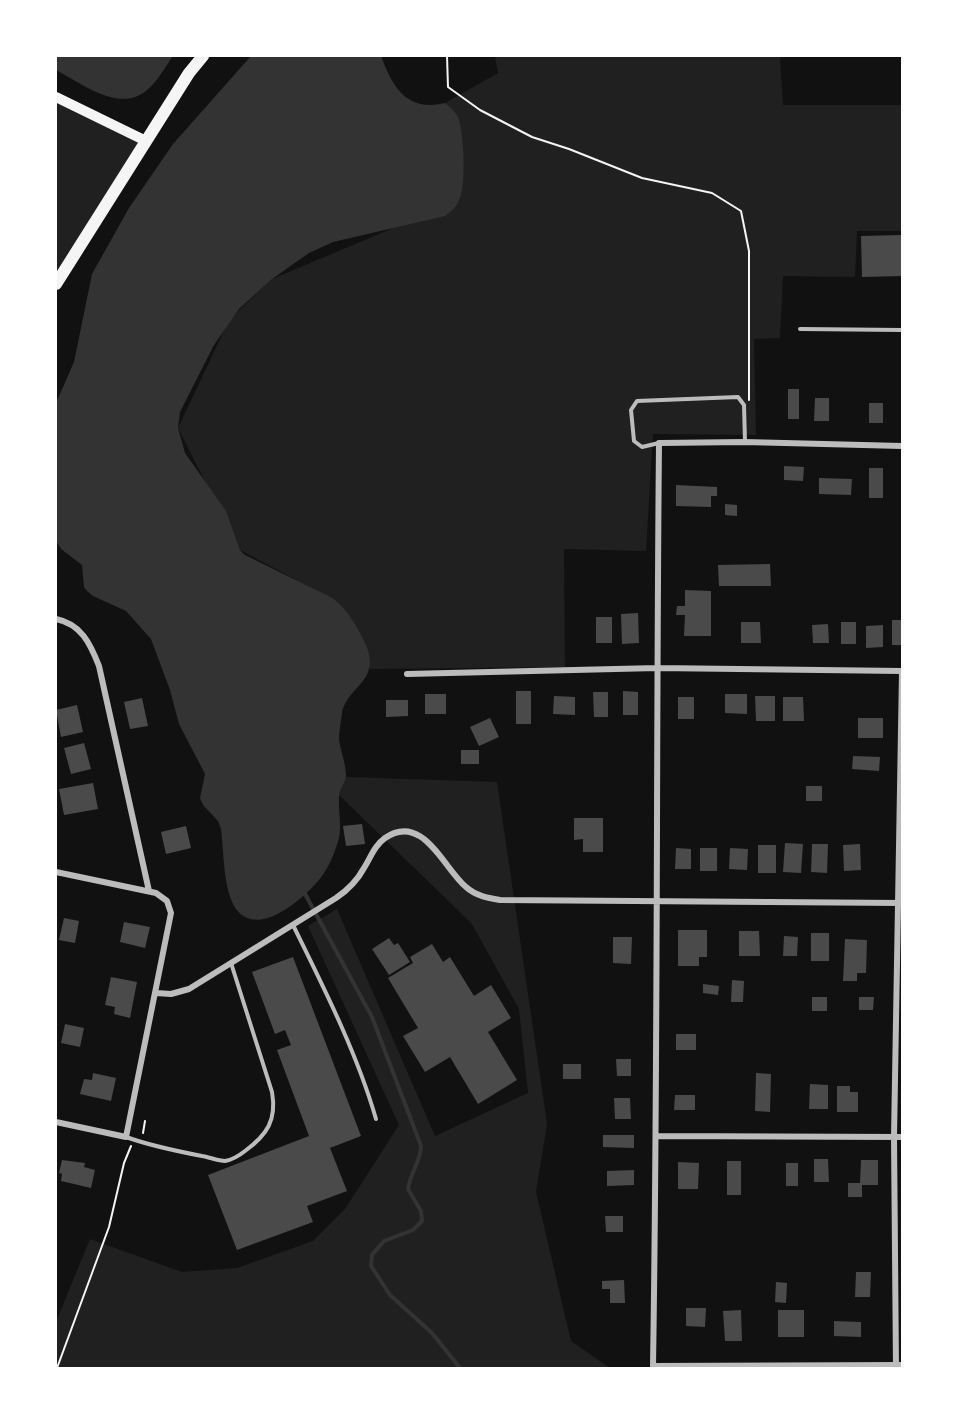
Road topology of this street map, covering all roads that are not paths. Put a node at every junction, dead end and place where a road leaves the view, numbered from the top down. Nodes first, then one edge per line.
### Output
1 (203, 56) edge
2 (56, 97) edge
3 (146, 141) junction
4 (56, 284) edge
5 (800, 329) dead end
6 (903, 330) edge
7 (745, 442) junction
8 (659, 443) junction
9 (903, 446) edge
10 (56, 619) edge
11 (657, 668) junction
12 (903, 671) edge
13 (407, 674) dead end
14 (56, 872) edge
15 (149, 891) junction
16 (655, 902) junction
17 (901, 903) edge
18 (293, 925) junction
19 (231, 963) junction
20 (156, 993) junction
21 (376, 1119) dead end
22 (56, 1122) edge
23 (656, 1136) junction
24 (126, 1137) junction
25 (894, 1137) junction
26 (903, 1137) edge
27 (898, 1366) edge

1 - 3 main road
2 - 3 main road
3 - 4 main road
5 - 6 lane
7 - 8 street
7 - 8 lane
7 - 9 street
8 - 11 street
10 - 15 street
11 - 12 street
11 - 13 street
11 - 16 street
12 - 17 street
14 - 15 street
15 - 20 street
16 - 17 street
16 - 18 street
16 - 23 street
17 - 25 street
18 - 19 street
18 - 21 lane
19 - 20 street
19 - 24 lane
20 - 24 street
22 - 24 street
23 - 25 street
23 - 27 street
25 - 26 street
25 - 27 street

